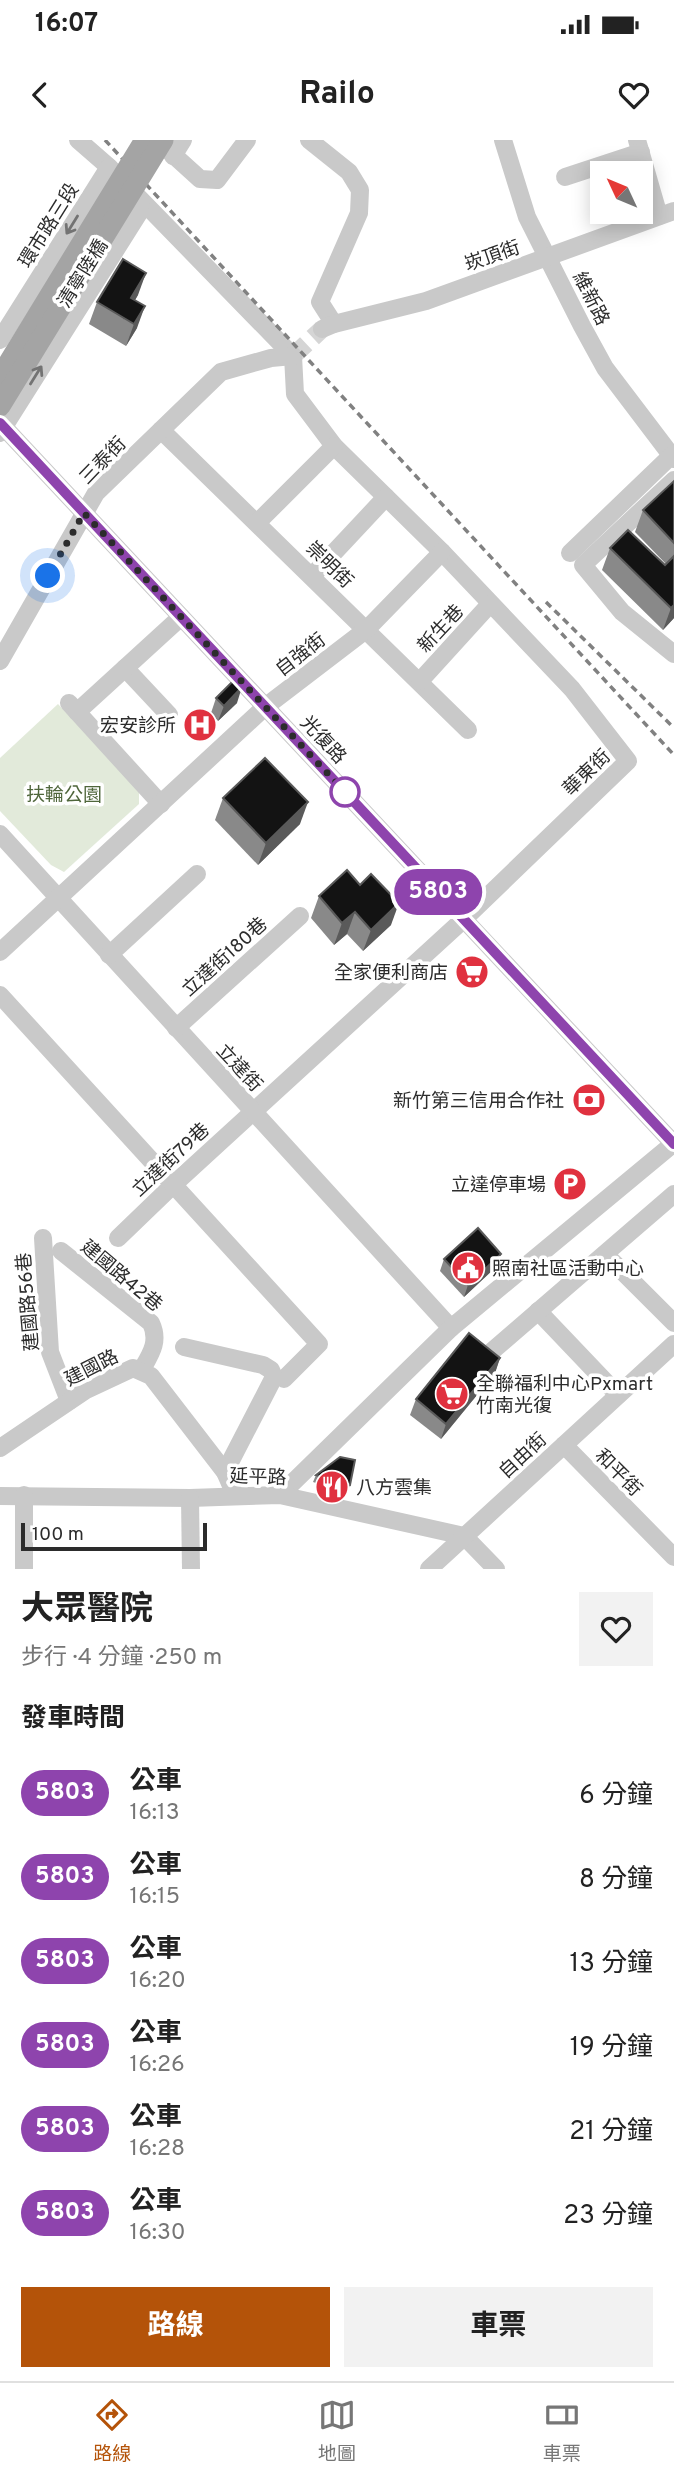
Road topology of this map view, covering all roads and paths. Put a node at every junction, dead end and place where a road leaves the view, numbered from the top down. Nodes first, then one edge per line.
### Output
1 (78, 140) edge
2 (145, 140) edge
3 (158, 140) edge
4 (183, 140) edge
5 (247, 140) edge
6 (309, 140) edge
7 (503, 140) edge
8 (639, 146) edge
9 (168, 148) edge
10 (106, 171) junction
11 (565, 177) dead end
12 (140, 207) junction
13 (667, 214) edge
14 (547, 258) junction
15 (0, 340) edge
16 (293, 356) junction
17 (0, 377) edge
18 (0, 406) edge
19 (1, 428) edge
20 (161, 430) junction
21 (334, 446) junction
22 (673, 457) edge
23 (674, 480) edge
24 (386, 498) junction
25 (84, 513) junction
26 (257, 523) junction
27 (442, 552) junction
28 (576, 559) junction
29 (312, 576) junction
30 (490, 604) junction
31 (181, 617) junction
32 (367, 629) junction
33 (674, 654) edge
34 (0, 661) edge
35 (125, 668) junction
36 (420, 681) junction
37 (265, 707) junction
38 (169, 715) dead end
39 (468, 730) dead end
40 (161, 804) junction
41 (0, 834) edge
42 (197, 874) dead end
43 (58, 899) junction
44 (300, 916) dead end
45 (464, 919) junction
46 (0, 952) edge
47 (109, 955) junction
48 (0, 995) edge
49 (176, 1028) junction
50 (252, 1111) junction
51 (674, 1144) edge
52 (173, 1185) junction
53 (674, 1194) edge
54 (43, 1238) dead end
55 (118, 1238) dead end
56 (61, 1251) dead end
57 (605, 1254) junction
58 (538, 1311) junction
59 (674, 1323) edge
60 (451, 1328) junction
61 (674, 1344) edge
62 (184, 1347) dead end
63 (491, 1352) edge
64 (141, 1371) junction
65 (284, 1379) dead end
66 (618, 1395) junction
67 (69, 1401) junction
68 (564, 1445) junction
69 (0, 1448) edge
70 (225, 1472) junction
71 (24, 1495) junction
72 (235, 1495) junction
73 (280, 1495) junction
74 (0, 1496) edge
75 (190, 1498) junction
76 (464, 1536) junction
77 (674, 1558) edge
78 (24, 1569) edge
79 (191, 1569) edge
80 (429, 1569) edge
81 (496, 1569) edge

1 - 10 street
2 - 17 main road, 清寧陸橋, bridge
3 - 9 street
4 - 9 street
5 - 9 street
6 - 14 street, 崁頂街
7 - 14 street, 維新路
8 - 11 street
8 - 13 street
9 - 18 main road, 清寧陸橋, bridge
10 - 12 street
10 -> 15 street, 環市路三段
12 - 16 street
19 -> 12 street
13 - 14 street, 崁頂街
14 - 22 street, 維新路
16 - 20 street, 三泰街
16 - 21 street, 華東街
19 - 25 street, 光復路
20 - 25 street, 三泰街
20 - 26 street, 崇明街
21 - 24 street, 華東街
21 - 26 street
22 - 28 street
23 - 28 street
24 - 27 street, 華東街
24 - 29 street
25 - 31 street, 光復路
25 - 34 street, 三泰街
26 - 29 street, 崇明街
27 - 30 street, 華東街
27 - 32 street, 自強街
28 - 33 street
29 - 32 street, 崇明街
30 - 36 street, 新生巷
30 - 45 street, 華東街
31 - 35 street
31 - 37 street, 光復路
32 - 36 street, 崇明街
32 - 37 street, 自強街
35 - 38 street
35 - 40 street
36 - 39 street, 崇明街
37 - 40 street, 自強街
37 - 45 street, 光復路
40 - 43 street, 自強街
41 - 43 street, 立達街
42 - 47 street
43 - 46 street, 自強街
43 - 47 street, 立達街
44 - 49 street, 立達街180巷
45 - 50 street, 華東街
45 - 51 street, 光復路
47 - 49 street, 立達街
48 - 52 street
49 - 50 street, 立達街
50 - 52 street, 立達街79巷
50 - 60 street, 立達街
51 - 60 street
52 - 55 street, 立達街79巷
52 - 65 street
53 - 57 street
54 - 67 street, 建國路56巷
56 - 64 street, 建國路42巷
57 - 58 street
57 - 59 street
58 - 63 street
58 - 66 street
60 - 73 street
61 - 66 street, 自由街
62 - 70 street
64 - 67 street, 建國路
64 - 70 street, 建國路
66 - 68 street, 自由街
67 - 69 street, 建國路
68 - 76 street, 自由街
68 - 77 street, 和平街
70 - 72 street, 建國路
71 - 74 street, 延平路
71 - 75 street, 延平路
71 - 78 street
72 - 73 street, 延平路
72 - 75 street, 延平路
73 - 76 street, 延平路
75 - 79 street
76 - 80 street, 自由街
76 - 81 street

